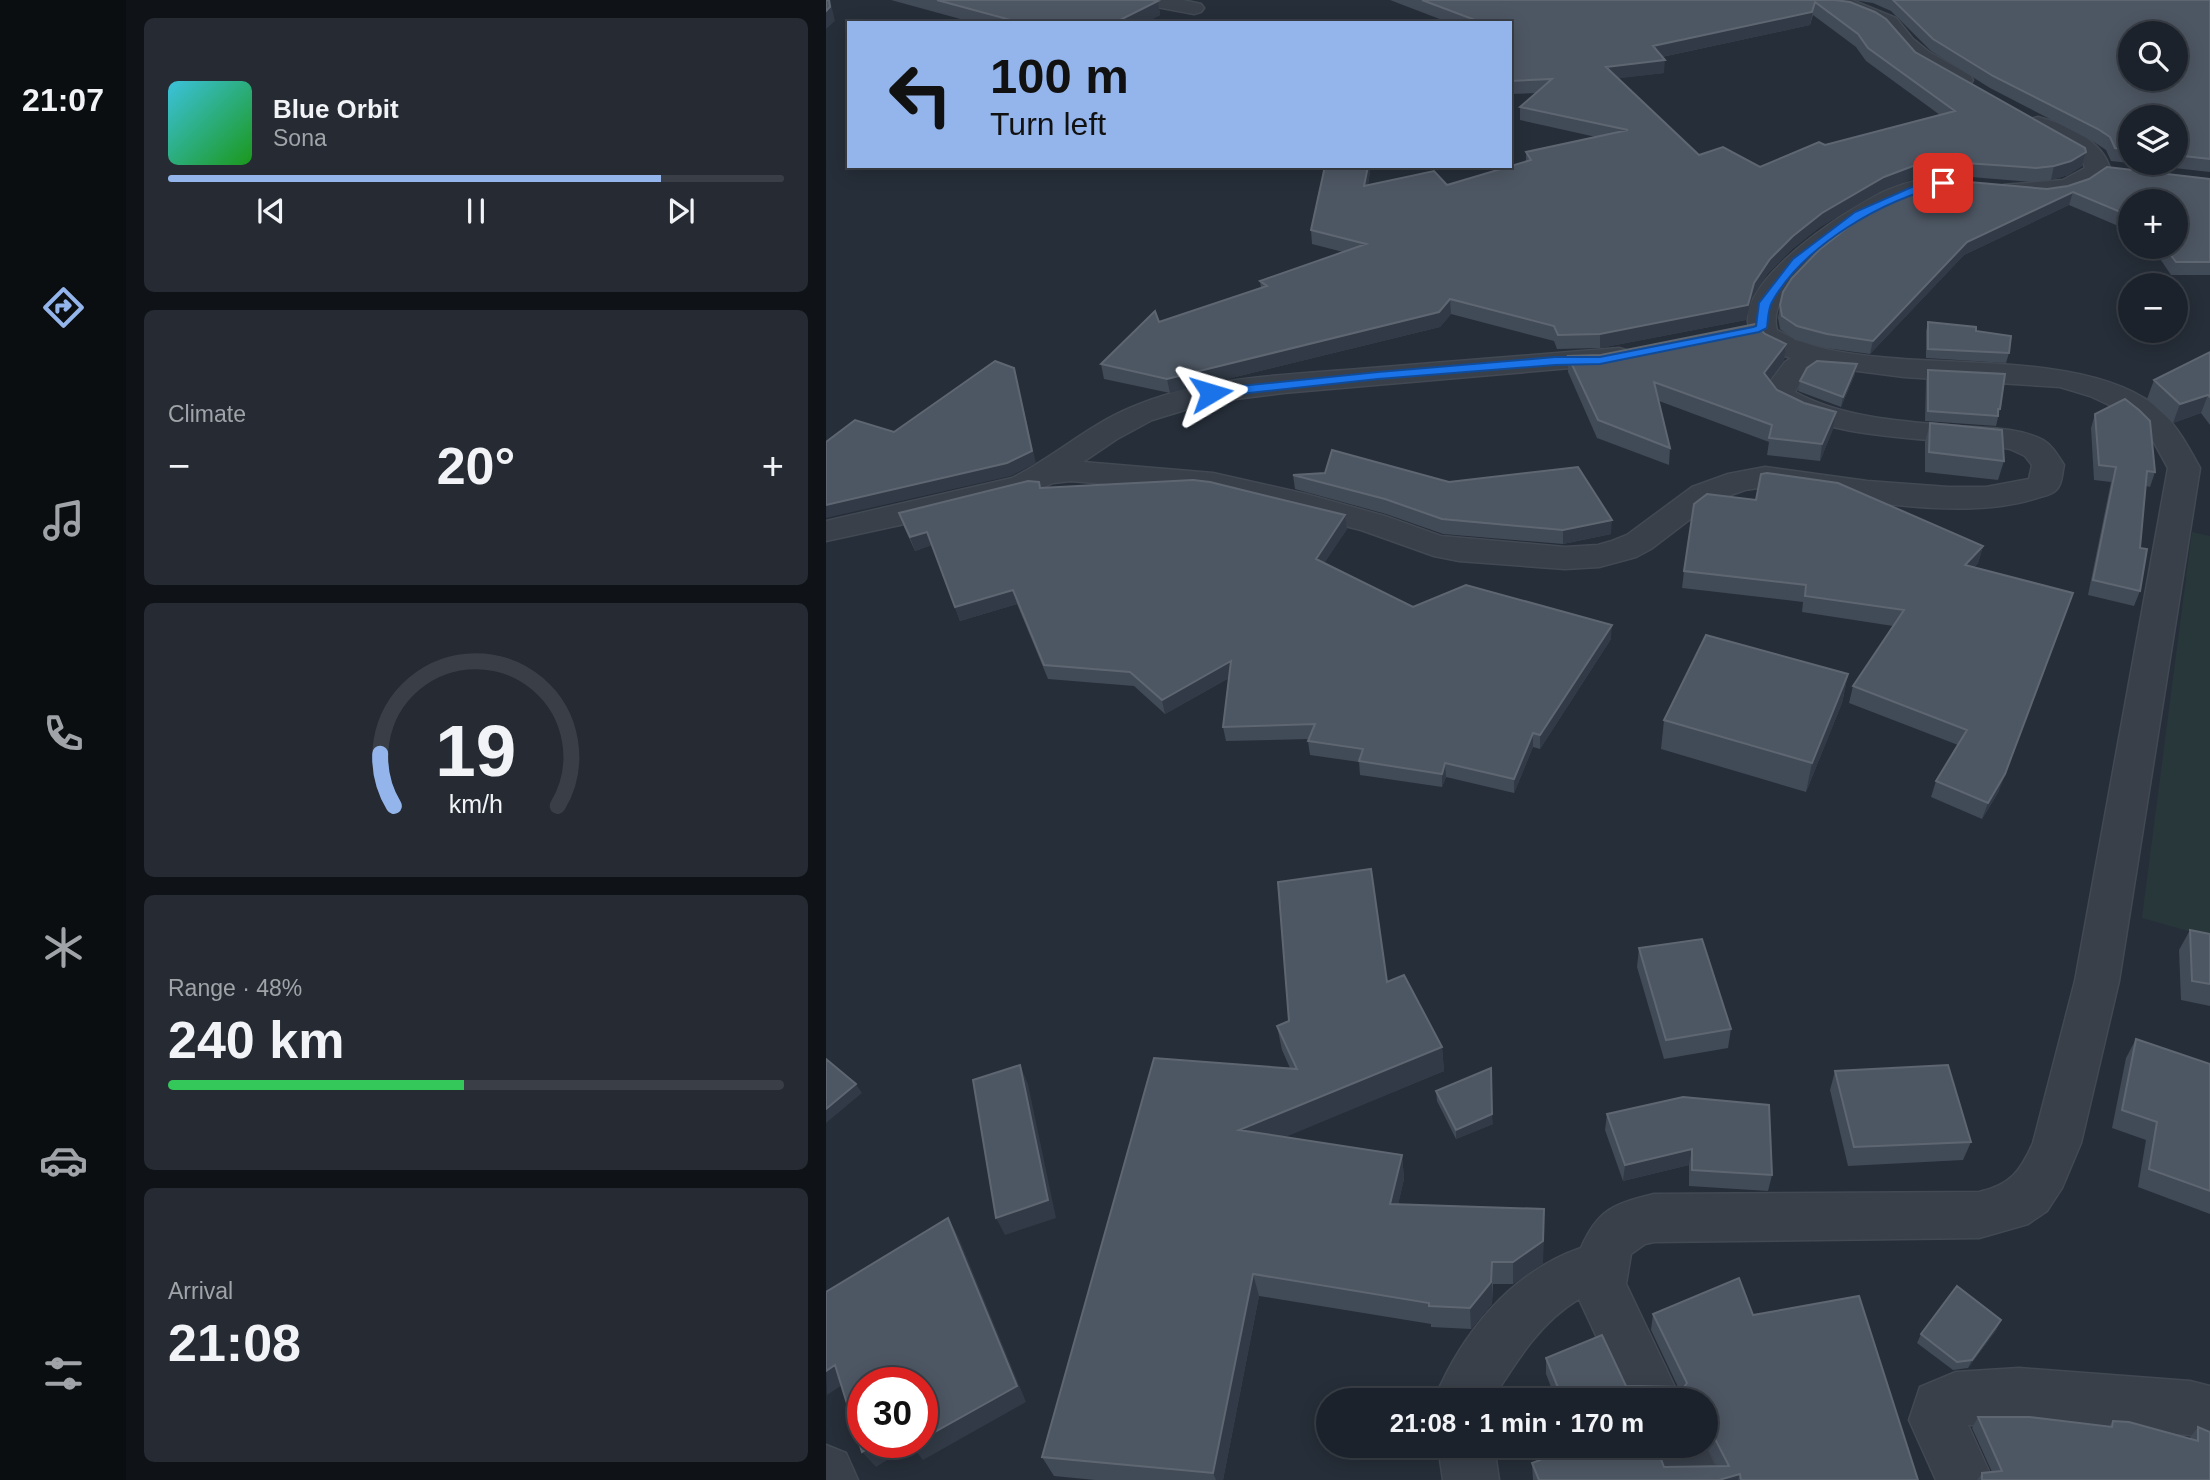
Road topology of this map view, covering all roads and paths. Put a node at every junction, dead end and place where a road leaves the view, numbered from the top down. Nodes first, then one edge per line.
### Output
1 (1149, 0) edge
2 (1818, 0) edge
3 (1194, 8) dead end
4 (1640, 352) edge
5 (1813, 358) junction
6 (2197, 469) edge
7 (1046, 474) junction
8 (826, 531) edge
9 (1602, 1266) junction
10 (1469, 1388) edge
11 (1648, 1388) edge
12 (2210, 1414) edge
13 (1468, 1458) edge
14 (1682, 1458) edge
15 (826, 1473) edge
16 (830, 1480) edge
17 (1471, 1480) edge
18 (1694, 1480) edge
19 (1965, 1480) edge

1 - 3 street
2 - 5 street
4 - 7 street
5 - 6 street
5 - 7 street
6 - 9 street
7 - 8 street
9 - 10 street
9 - 11 street
12 - 19 street
13 - 17 street
14 - 18 street
15 - 16 street

